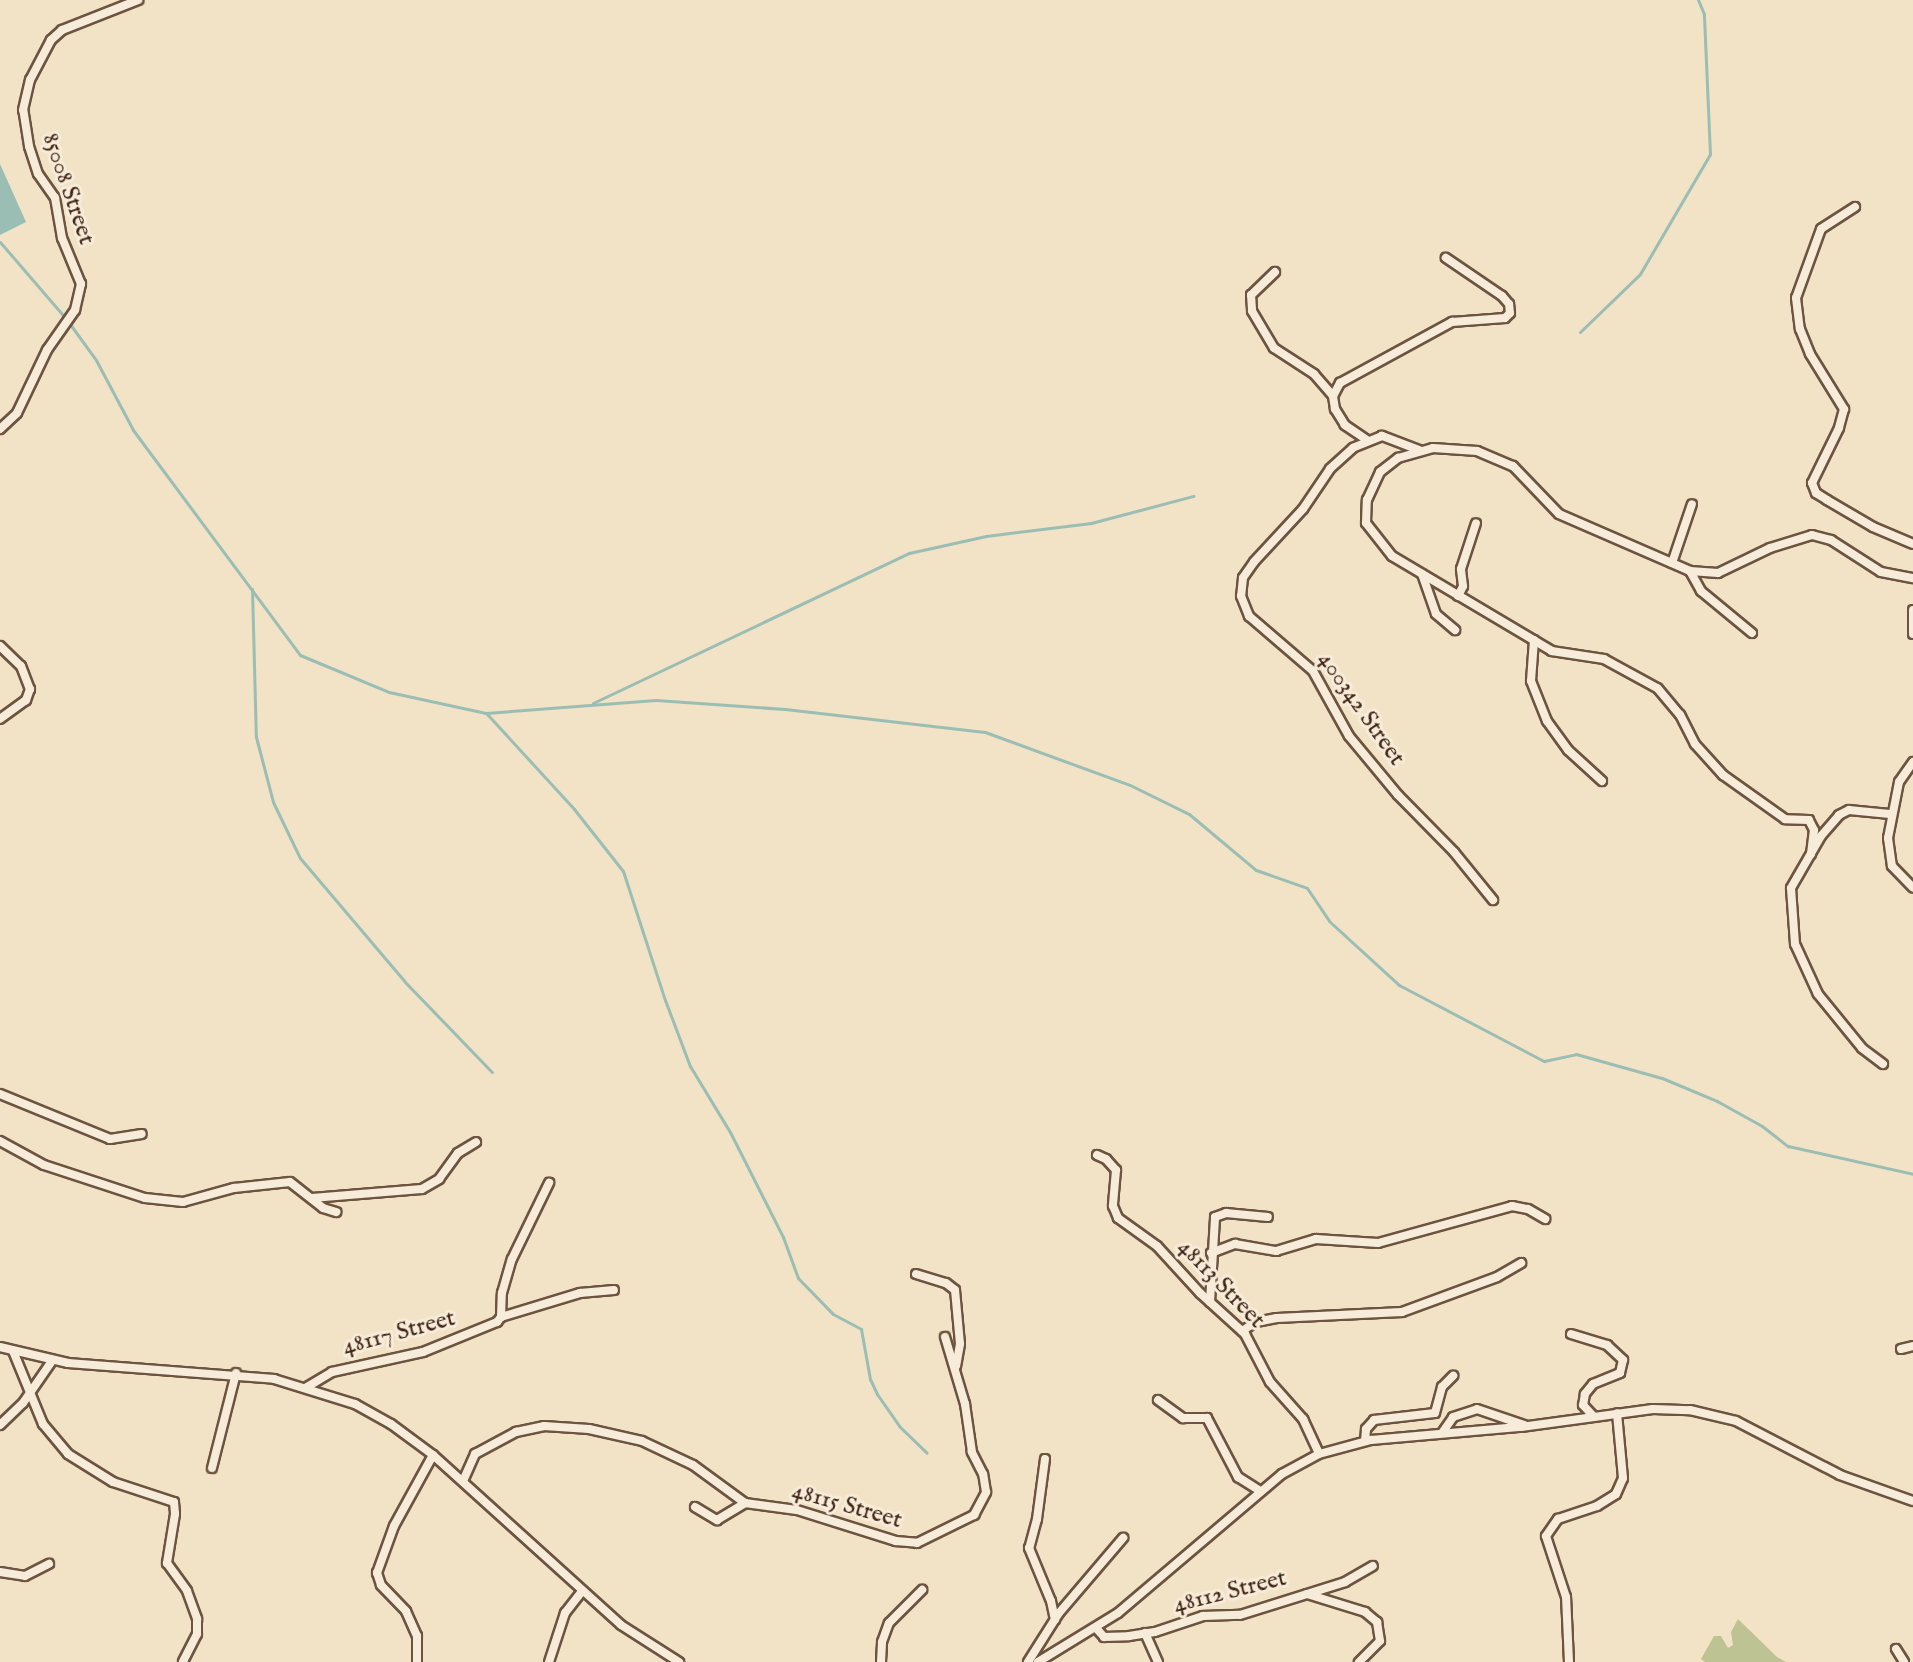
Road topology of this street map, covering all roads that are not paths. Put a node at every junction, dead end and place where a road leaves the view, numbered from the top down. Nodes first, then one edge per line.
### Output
1 (138, 0) edge
2 (1855, 207) dead end
3 (1446, 258) dead end
4 (1275, 272) dead end
5 (1333, 396) junction
6 (0, 429) edge
7 (1367, 440) junction
8 (1419, 450) junction
9 (1692, 504) dead end
10 (1476, 523) dead end
11 (1913, 544) edge
12 (1672, 563) junction
13 (1690, 571) junction
14 (1422, 574) junction
15 (1913, 578) edge
16 (1458, 596) junction
17 (1913, 610) edge
18 (1455, 630) dead end
19 (1752, 633) dead end
20 (1913, 634) edge
21 (1534, 640) junction
22 (0, 646) edge
23 (0, 719) edge
24 (1913, 762) edge
25 (1602, 781) dead end
26 (1890, 814) junction
27 (1811, 854) junction
28 (1913, 888) edge
29 (1493, 900) dead end
30 (1883, 1064) dead end
31 (0, 1094) edge
32 (142, 1134) dead end
33 (0, 1141) edge
34 (476, 1142) dead end
35 (1097, 1155) dead end
36 (549, 1183) dead end
37 (311, 1198) junction
38 (336, 1212) dead end
39 (1268, 1217) dead end
40 (1545, 1219) dead end
41 (1211, 1253) junction
42 (1521, 1263) dead end
43 (916, 1274) dead end
44 (614, 1290) dead end
45 (1210, 1302) junction
46 (501, 1317) junction
47 (1242, 1331) junction
48 (1571, 1334) dead end
49 (945, 1337) dead end
50 (1913, 1346) edge
51 (0, 1347) edge
52 (1901, 1349) dead end
53 (13, 1351) junction
54 (52, 1361) junction
55 (955, 1369) junction
56 (236, 1373) junction
57 (1453, 1376) dead end
58 (307, 1387) junction
59 (31, 1392) junction
60 (1158, 1400) dead end
61 (1617, 1413) junction
62 (1594, 1417) junction
63 (0, 1425) edge
64 (1526, 1426) junction
65 (1442, 1433) junction
66 (1365, 1441) junction
67 (1319, 1454) junction
68 (433, 1455) junction
69 (1045, 1459) dead end
70 (212, 1468) dead end
71 (463, 1481) junction
72 (1260, 1491) junction
73 (1913, 1501) edge
74 (745, 1503) junction
75 (695, 1507) dead end
76 (1123, 1538) dead end
77 (49, 1564) dead end
78 (1373, 1566) dead end
79 (0, 1572) edge
80 (922, 1590) dead end
81 (582, 1591) junction
82 (1307, 1593) junction
83 (1055, 1620) junction
84 (1096, 1628) junction
85 (1145, 1633) junction
86 (1896, 1649) dead end
87 (184, 1660) edge
88 (417, 1662) edge
89 (549, 1662) edge
90 (679, 1662) edge
91 (881, 1662) edge
92 (1028, 1662) edge
93 (1038, 1662) edge
94 (1158, 1662) edge
95 (1359, 1662) edge
96 (1569, 1662) edge
97 (1904, 1662) edge

1 - 6 street, 85008 Street
2 - 11 street
3 - 5 street
4 - 5 street
5 - 7 street
7 - 8 street
7 - 29 street, 400342 Street
8 - 12 street
8 - 14 street
9 - 12 street
10 - 16 street
12 - 13 street
13 - 15 street
13 - 19 street
14 - 16 street
14 - 18 street
16 - 21 street
17 - 20 street
21 - 25 street
21 - 27 street
22 - 23 street
24 - 26 street
26 - 27 street
26 - 28 street
27 - 30 street
31 - 32 street
33 - 37 street
34 - 37 street
35 - 45 street, 48113 Street
36 - 46 street
37 - 38 street
39 - 41 street
40 - 41 street
41 - 45 street
42 - 47 street
43 - 55 street
44 - 46 street, 48117 Street
45 - 47 street, 48113 Street
46 - 58 street, 48117 Street
47 - 67 street, 48113 Street
48 - 62 street
49 - 55 street, 48115 Street
50 - 52 street
51 - 53 street
53 - 54 street
53 - 59 street
54 - 56 street
54 - 59 street
55 - 74 street, 48115 Street
56 - 58 street
56 - 70 street
57 - 66 street
58 - 68 street
59 - 63 street
59 - 87 street
60 - 72 street
61 - 62 street
61 - 73 street
61 - 96 street
62 - 64 street
64 - 65 street
64 - 65 street
65 - 66 street
66 - 67 street
67 - 72 street
68 - 71 street
68 - 88 street
69 - 83 street
71 - 74 street
71 - 81 street
72 - 84 street
74 - 75 street
76 - 83 street
77 - 79 street
78 - 82 street, 48112 Street
80 - 91 street
81 - 89 street
81 - 90 street
82 - 85 street, 48112 Street
82 - 95 street
83 - 92 street
84 - 85 street, 48112 Street
84 - 93 street
85 - 94 street
86 - 97 street

